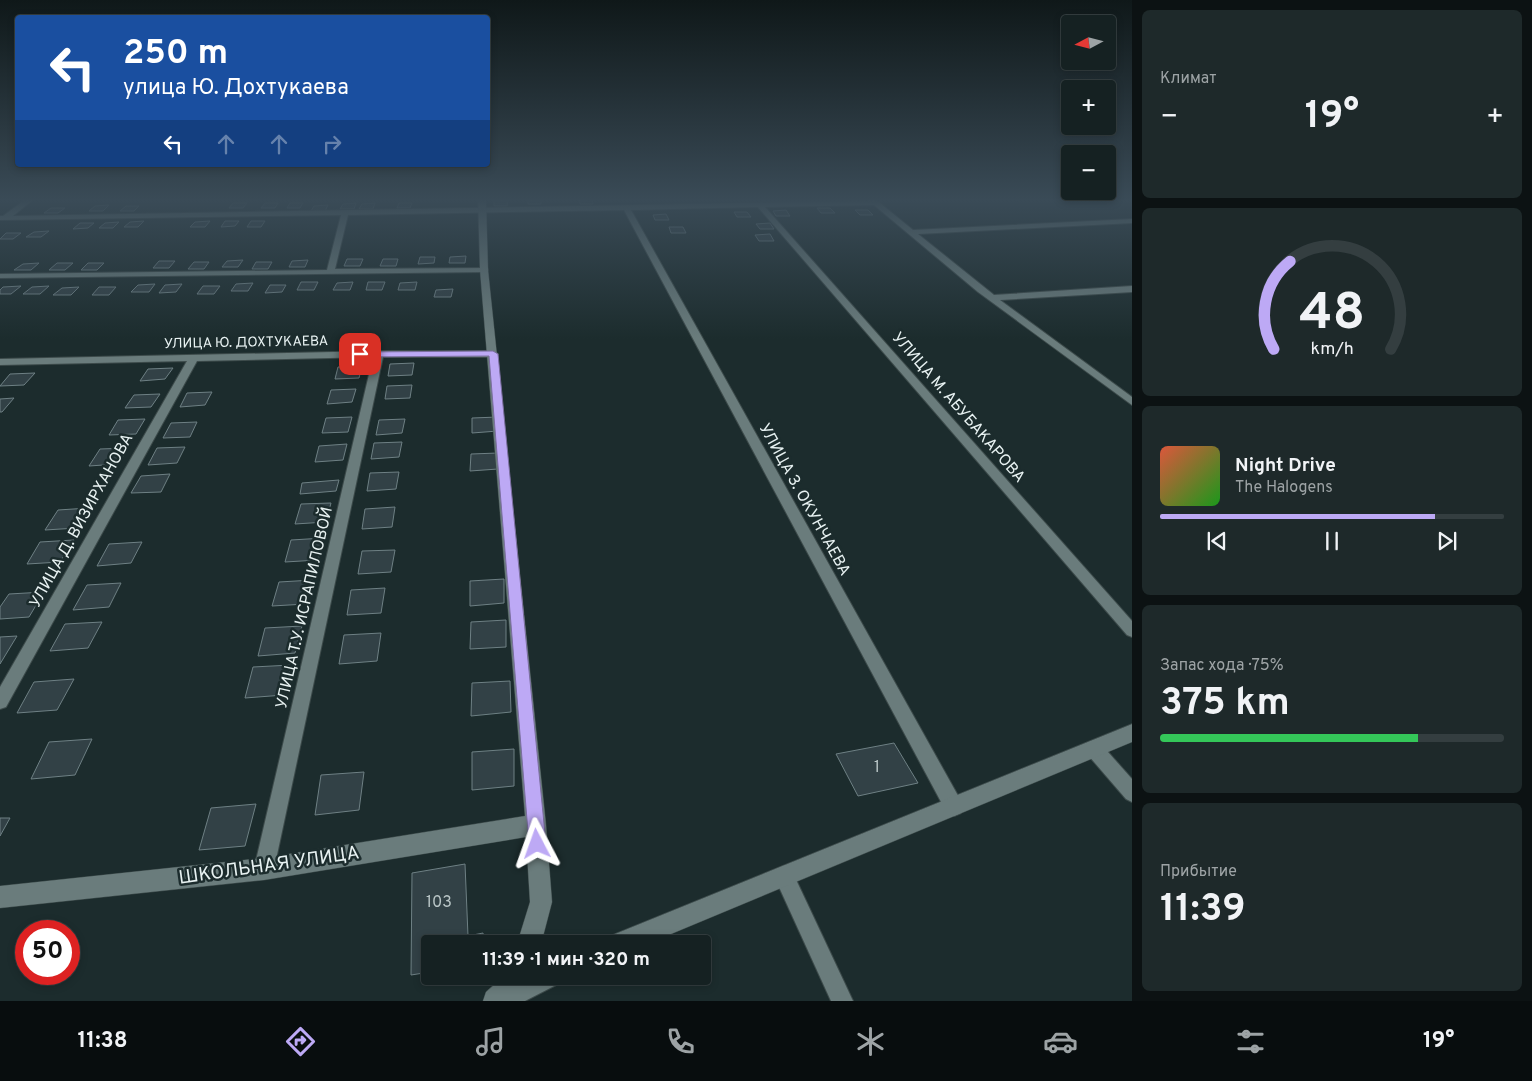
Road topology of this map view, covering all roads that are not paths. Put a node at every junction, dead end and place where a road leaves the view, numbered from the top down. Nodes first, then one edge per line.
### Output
1 (337, 246) edge
2 (483, 246) edge
3 (647, 246) edge
4 (795, 246) edge
5 (929, 246) edge
6 (484, 270) junction
7 (330, 272) junction
8 (0, 276) edge
9 (1132, 290) edge
10 (993, 298) junction
11 (379, 354) junction
12 (493, 354) junction
13 (194, 358) junction
14 (1, 363) edge
15 (1131, 400) edge
16 (1132, 631) edge
17 (0, 702) edge
18 (1132, 733) edge
19 (1094, 749) junction
20 (1132, 793) edge
21 (954, 807) junction
22 (536, 825) junction
23 (264, 869) junction
24 (784, 876) junction
25 (0, 897) edge
26 (532, 935) edge
27 (640, 935) edge
28 (513, 985) edge
29 (533, 985) edge
30 (495, 1001) edge
31 (503, 1001) edge
32 (842, 1001) edge

1 - 7 street
2 - 6 main road
3 - 21 street, УЛИЦА З. ОКУНЧАЕВА
4 - 16 street, УЛИЦА М. АБУБАКАРОВА
5 - 10 street
6 - 7 street
6 - 12 main road
7 - 8 street
9 - 10 street
10 - 15 street
11 - 12 street, УЛИЦА Ю. ДОХТУКАЕВА
11 - 13 street, УЛИЦА Ю. ДОХТУКАЕВА
11 - 23 street, УЛИЦА Т.У. ИСРАПИЛОВОЙ
12 - 22 main road
13 - 14 street, УЛИЦА Ю. ДОХТУКАЕВА
13 - 17 street, УЛИЦА Д. ВИЗИРХАНОВА
18 - 19 main road
19 - 20 street
19 - 21 main road
21 - 24 main road
22 - 23 main road, ШКОЛЬНАЯ УЛИЦА
22 - 26 main road
23 - 25 main road, ШКОЛЬНАЯ УЛИЦА
24 - 27 main road
24 - 32 street
28 - 30 main road
29 - 31 street

